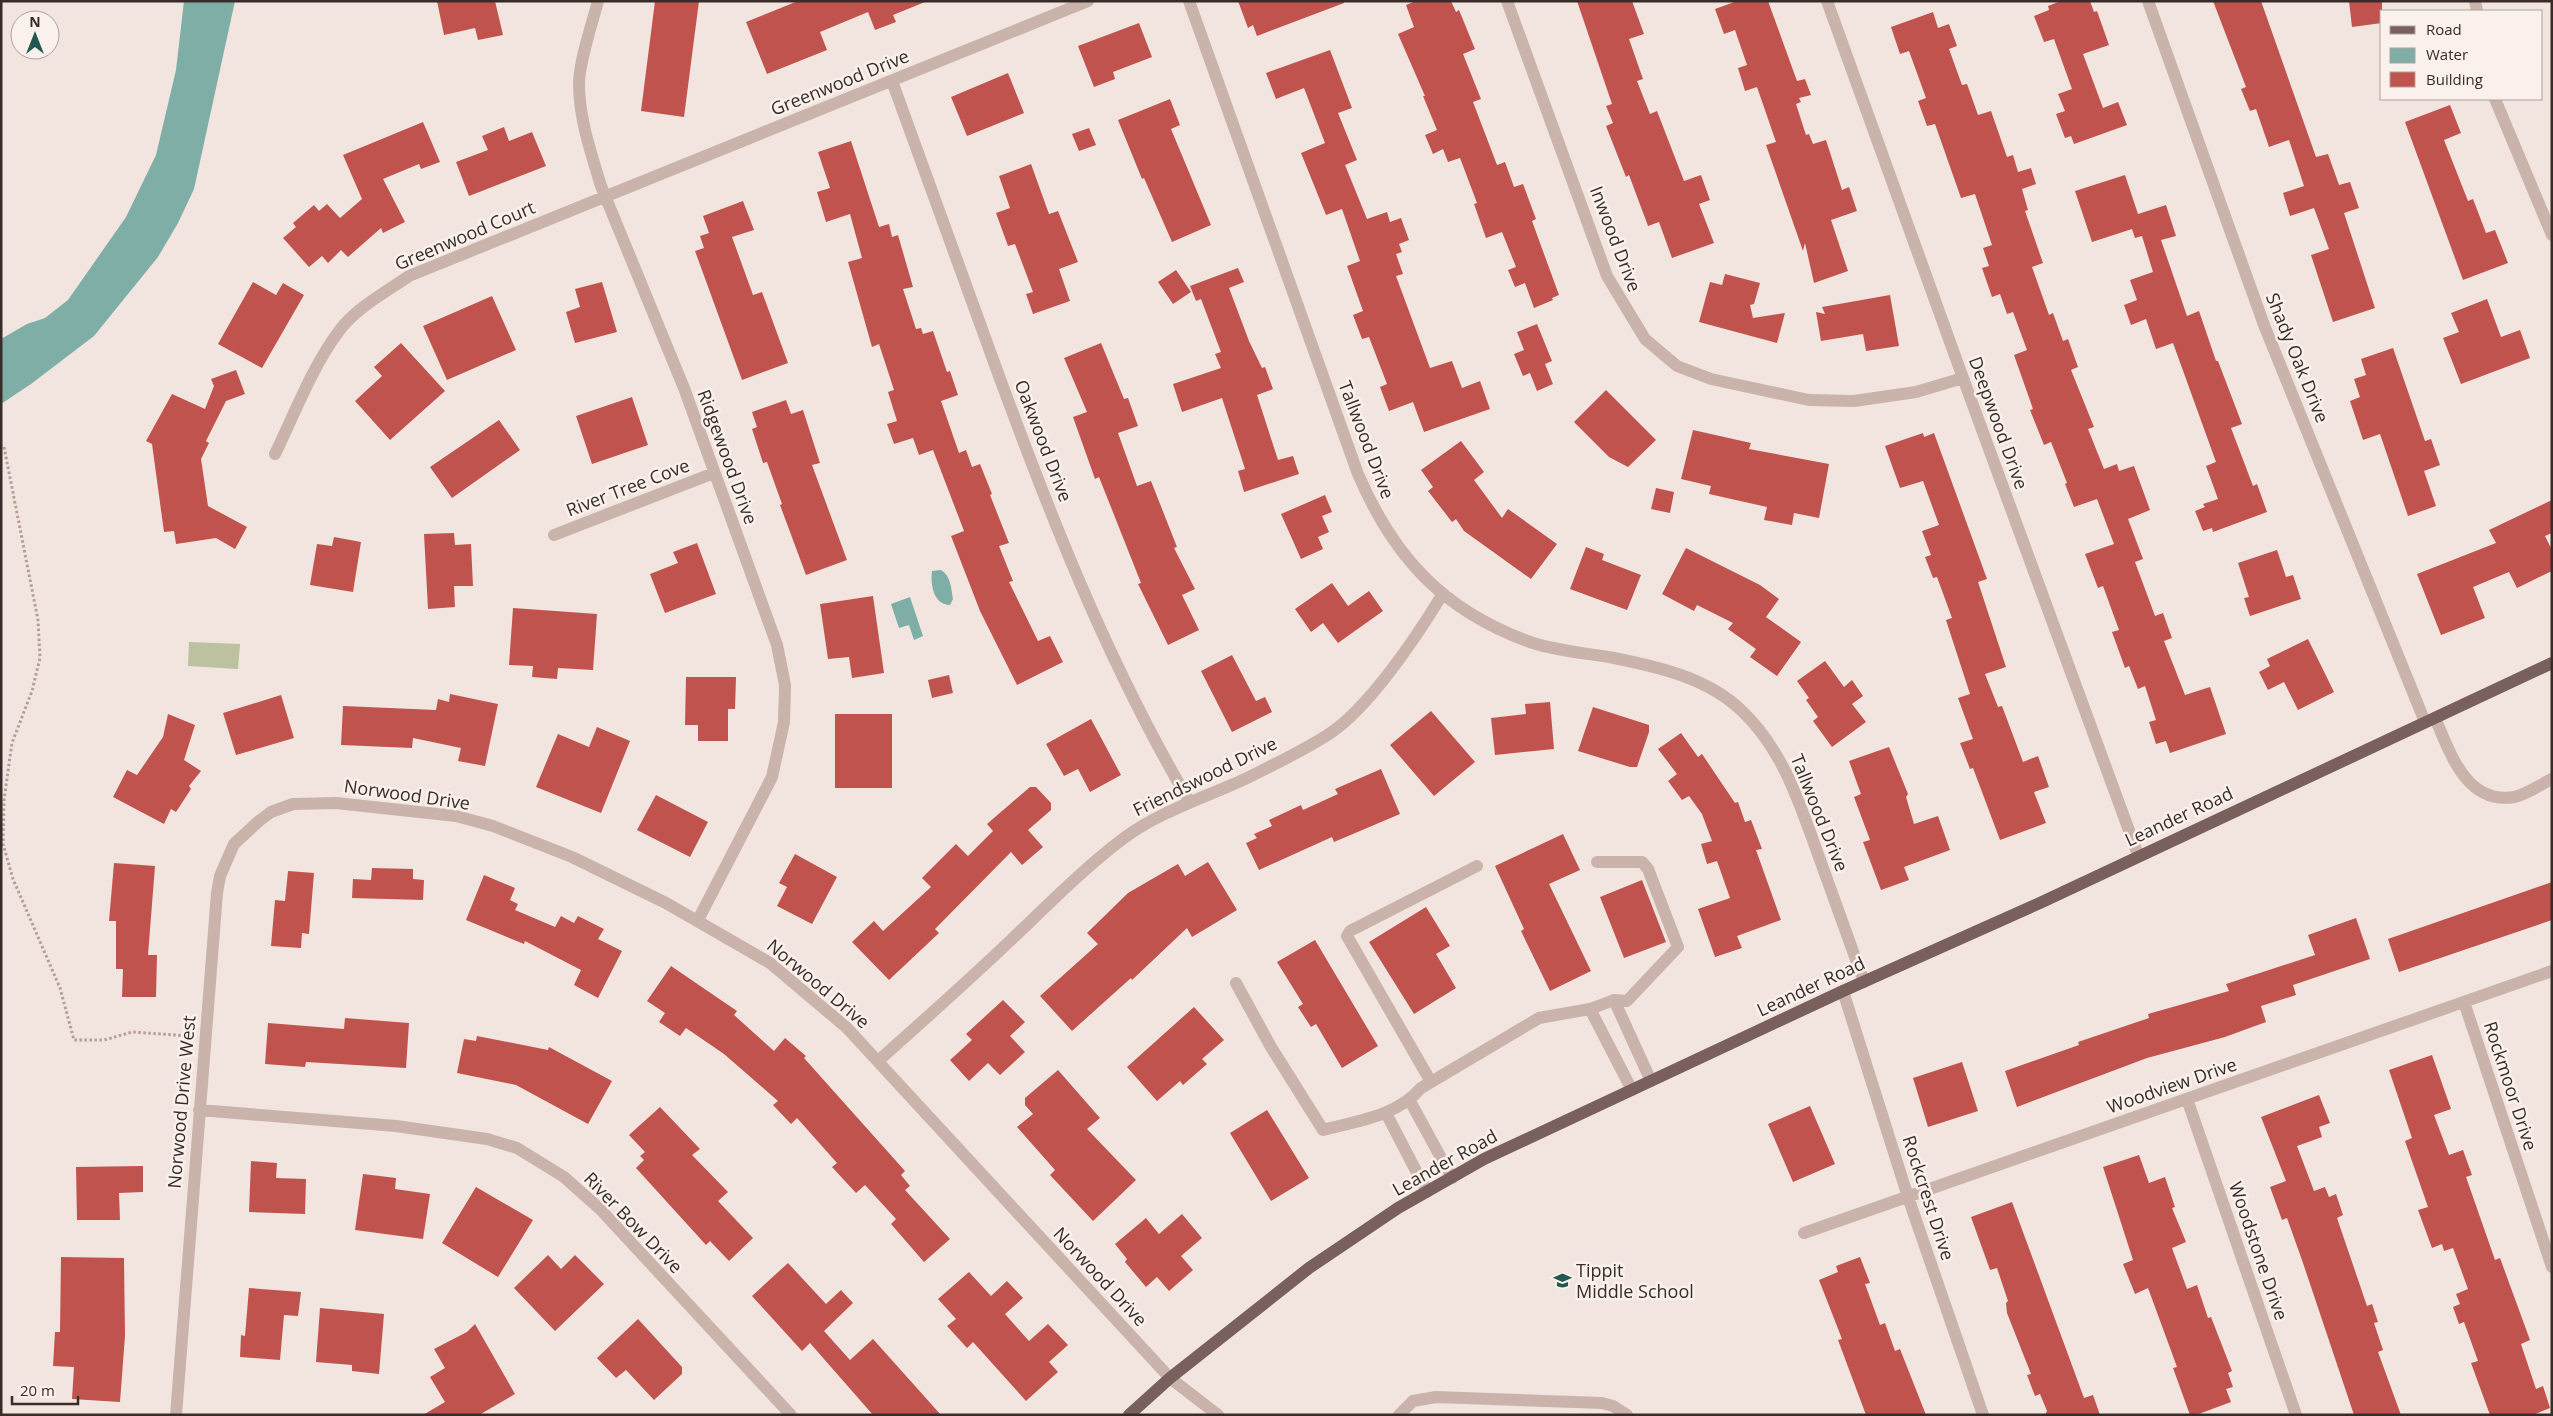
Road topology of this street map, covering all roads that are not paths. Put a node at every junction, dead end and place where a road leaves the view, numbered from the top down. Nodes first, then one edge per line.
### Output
1 (598, 1) edge
2 (1088, 1) edge
3 (1189, 1) edge
4 (1507, 1) edge
5 (1827, 1) edge
6 (2148, 1) edge
7 (892, 82) junction
8 (2495, 100) edge
9 (605, 196) junction
10 (2552, 235) edge
11 (1962, 378) junction
12 (275, 454) dead end
13 (714, 473) junction
14 (554, 535) dead end
15 (1442, 595) junction
16 (2552, 662) edge
17 (2430, 720) junction
18 (2552, 779) edge
19 (1189, 801) junction
20 (271, 812) joint
21 (2138, 855) junction
22 (1597, 862) dead end
23 (1477, 866) dead end
24 (698, 920) junction
25 (2552, 971) edge
26 (1236, 982) dead end
27 (1864, 982) junction
28 (1843, 991) junction
29 (1614, 1000) junction
30 (2464, 1002) junction
31 (1590, 1009) junction
32 (878, 1061) junction
33 (1652, 1081) junction
34 (1431, 1082) junction
35 (1632, 1090) junction
36 (2186, 1099) junction
37 (1410, 1101) junction
38 (199, 1110) junction
39 (1386, 1113) junction
40 (1452, 1178) junction
41 (1426, 1192) junction
42 (1908, 1196) junction
43 (1804, 1233) dead end
44 (2552, 1267) edge
45 (1170, 1378) junction
46 (176, 1415) edge
47 (791, 1415) edge
48 (1129, 1415) edge
49 (1218, 1415) edge
50 (1399, 1415) edge
51 (1627, 1415) edge
52 (1983, 1415) edge
53 (2296, 1415) edge

1 - 9 street, Ridgewood Drive
2 - 7 street, Greenwood Drive
3 - 15 street, Tallwood Drive
4 - 11 street, Inwood Drive
5 - 11 street, Deepwood Drive
6 - 17 street, Shady Oak Drive
7 - 9 street, Greenwood Drive
7 - 19 street, Oakwood Drive
8 - 10 street
9 - 12 street, Greenwood Court
9 - 13 street, Ridgewood Drive
11 - 21 street, Deepwood Drive
13 - 14 street, River Tree Cove
13 - 24 street, Ridgewood Drive
15 - 19 street, Friendswood Drive
15 - 27 street, Tallwood Drive
16 - 17 main road, Leander Road
17 - 18 street, Shady Oak Drive
17 - 21 main road, Leander Road
19 - 32 street, Friendswood Drive
20 - 24 street, Norwood Drive
20 - 38 street, Norwood Drive West
21 - 27 main road, Leander Road
22 - 29 street
23 - 34 street
24 - 32 street, Norwood Drive
25 - 30 street, Woodview Drive
26 - 39 street
27 - 28 main road, Leander Road
28 - 33 main road, Leander Road
28 - 42 street, Rockcrest Drive
29 - 31 street
29 - 33 street
30 - 36 street, Woodview Drive
30 - 44 street, Rockmoor Drive
31 - 34 street
31 - 35 street
32 - 45 street, Norwood Drive
33 - 35 main road, Leander Road
34 - 37 street
35 - 40 main road, Leander Road
36 - 42 street, Woodview Drive
36 - 53 street, Woodstone Drive
37 - 39 street
37 - 40 street
38 - 46 street, Norwood Drive West
38 - 47 street, River Bow Drive
39 - 41 street
40 - 41 main road, Leander Road
41 - 45 main road, Leander Road
42 - 43 street, Woodview Drive
42 - 52 street, Rockcrest Drive
45 - 48 main road, Leander Road
45 - 49 street, Norwood Drive
50 - 51 street

